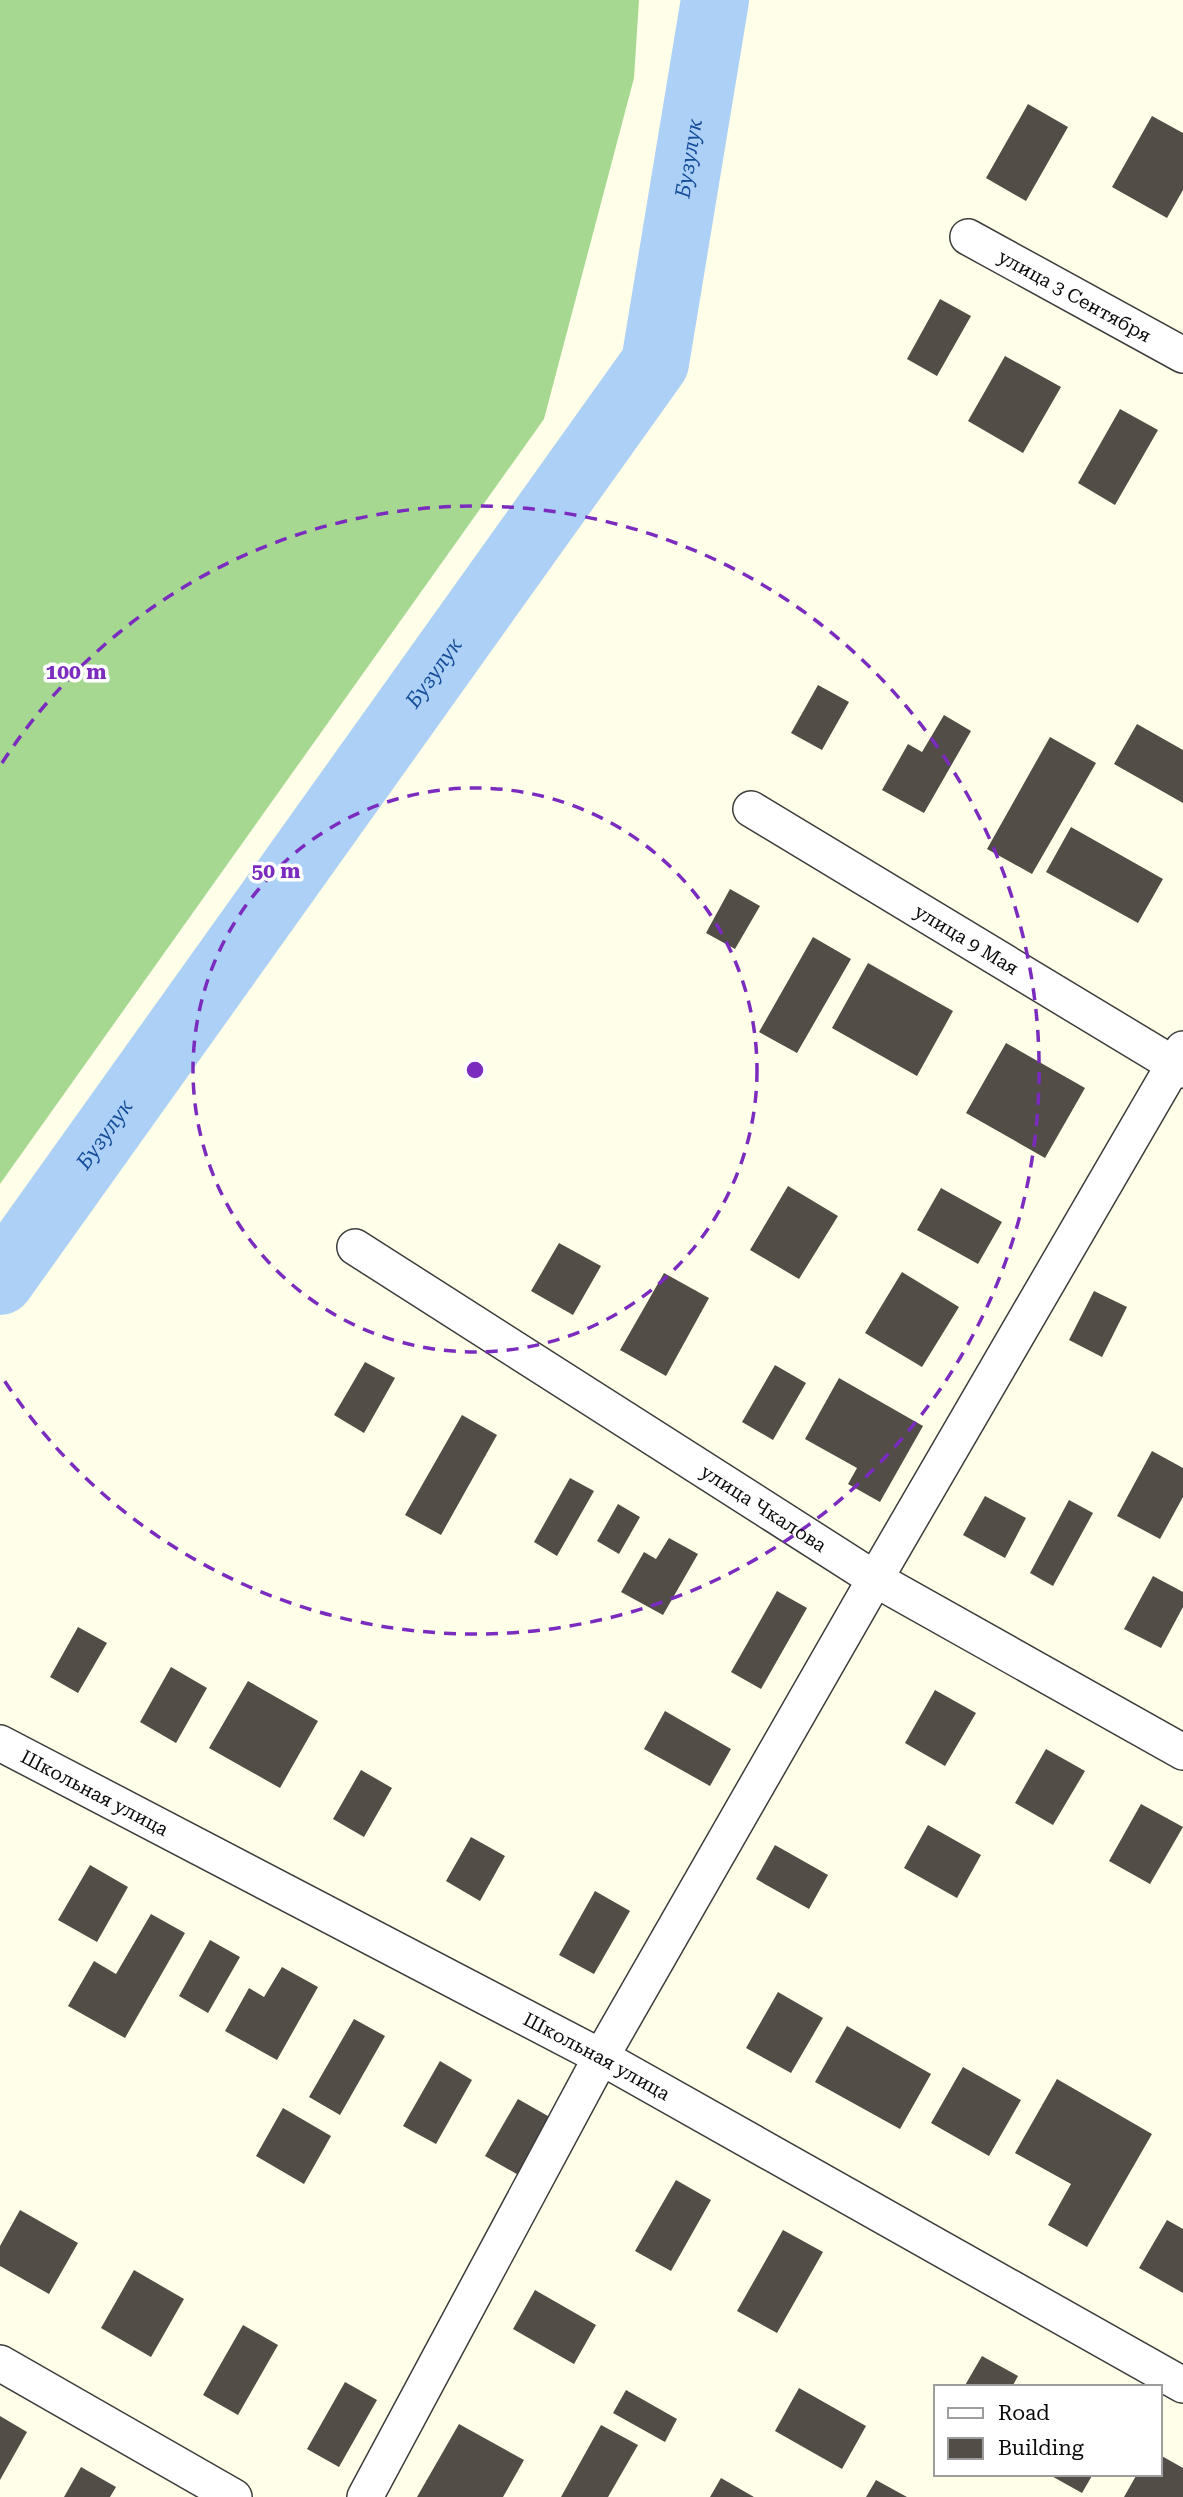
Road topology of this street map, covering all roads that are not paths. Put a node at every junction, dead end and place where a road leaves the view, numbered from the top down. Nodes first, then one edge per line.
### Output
1 (968, 237) dead end
2 (1183, 355) edge
3 (751, 809) dead end
4 (1180, 1061) edge
5 (355, 1247) dead end
6 (875, 1579) junction
7 (0, 1743) edge
8 (1183, 1752) edge
9 (601, 2057) junction
10 (0, 2363) edge
11 (1183, 2385) edge
12 (234, 2497) edge
13 (365, 2497) edge

1 - 2 street, улица 3 Сентября
3 - 4 street, улица 9 Мая
4 - 6 street
5 - 6 street, улица Чкалова
6 - 8 street, улица Чкалова
6 - 9 street
7 - 9 street, Школьная улица
9 - 11 street, Школьная улица
9 - 13 street
10 - 12 street

